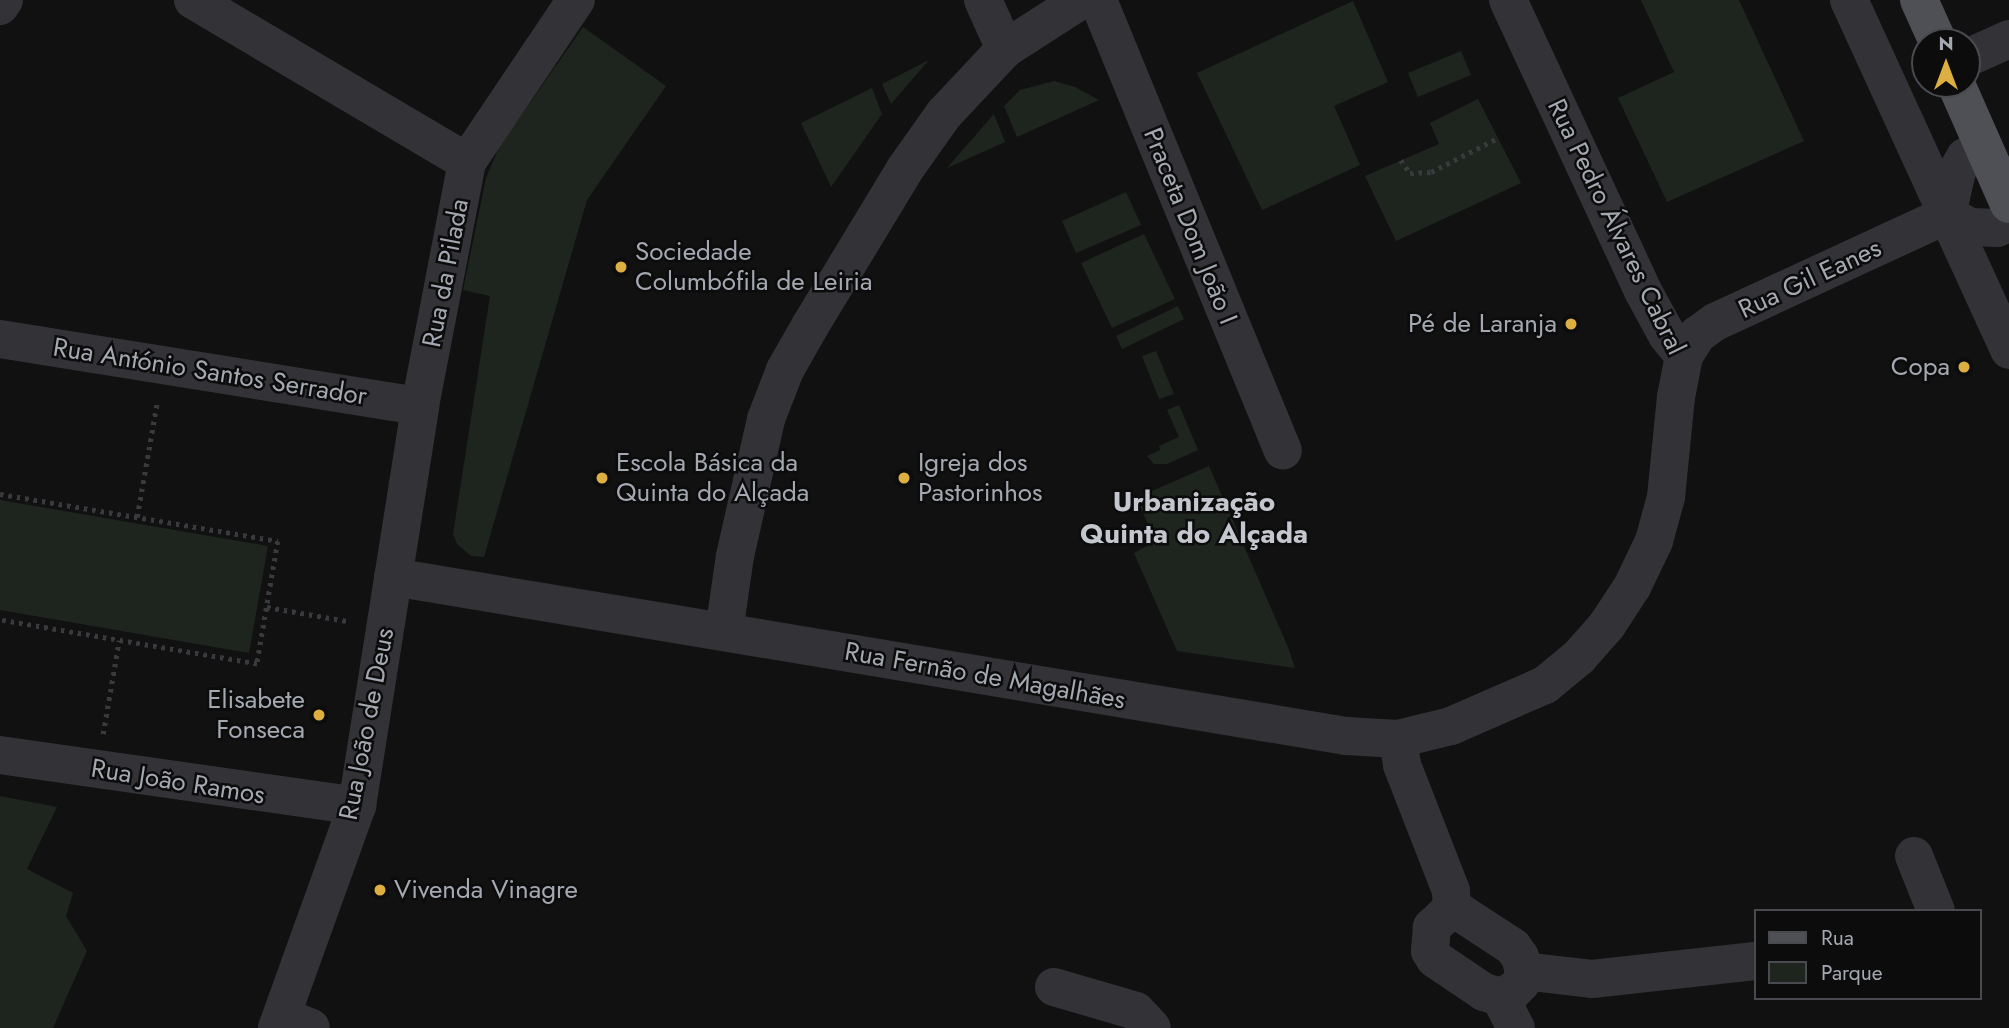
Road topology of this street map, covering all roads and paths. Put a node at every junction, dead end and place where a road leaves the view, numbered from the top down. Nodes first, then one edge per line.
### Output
1 (4, 0) edge
2 (193, 0) edge
3 (576, 0) edge
4 (984, 0) edge
5 (1081, 0) edge
6 (1098, 0) edge
7 (1508, 0) edge
8 (1849, 0) edge
9 (1919, 0) edge
10 (0, 6) edge
11 (1932, 28) edge
12 (2009, 39) edge
13 (1005, 49) junction
14 (1981, 52) edge
15 (1962, 98) edge
16 (1498, 138) dead end
17 (1983, 147) junction
18 (1401, 160) dead end
19 (467, 162) junction
20 (2009, 204) edge
21 (1947, 215) junction
22 (2009, 223) edge
23 (0, 339) edge
24 (2009, 350) edge
25 (1684, 356) junction
26 (157, 402) dead end
27 (420, 406) junction
28 (1283, 451) dead end
29 (0, 494) edge
30 (137, 517) junction
31 (393, 577) junction
32 (267, 607) junction
33 (0, 620) edge
34 (347, 621) dead end
35 (724, 632) junction
36 (119, 640) junction
37 (103, 734) dead end
38 (1398, 739) junction
39 (0, 755) edge
40 (357, 806) junction
41 (1914, 856) dead end
42 (1935, 909) edge
43 (1452, 912) junction
44 (1754, 961) edge
45 (1054, 987) dead end
46 (1513, 999) edge
47 (290, 1024) edge
48 (1152, 1028) edge

1 - 10 street
2 - 19 street
3 - 19 street, Rua da Pilada
4 - 13 street
5 - 13 street
6 - 28 street, Praceta Dom João I
7 - 25 street, Rua Pedro Álvares Cabral
8 - 21 street
9 - 11 main road
12 - 14 street
13 - 35 street
15 - 17 main road
16 - 18 path
17 - 20 main road
17 - 21 street
19 - 27 street, Rua da Pilada
21 - 22 street
21 - 24 street
21 - 25 street, Rua Gil Eanes
23 - 27 street, Rua António Santos Serrador
25 - 38 street, Rua Pedro Álvares Cabral
26 - 30 path
27 - 31 street, Rua da Pilada
29 - 30 path
30 - 32 path
31 - 35 street, Rua Fernão de Magalhães
31 - 40 street, Rua João de Deus
32 - 34 path
32 - 36 path
33 - 36 path
35 - 38 street, Rua Fernão de Magalhães
36 - 37 path
38 - 43 street
39 - 40 street, Rua João Ramos
40 - 47 street, Rua João de Deus
41 - 42 street
43 - 46 street
43 - 46 street
44 - 46 street
45 - 48 street

